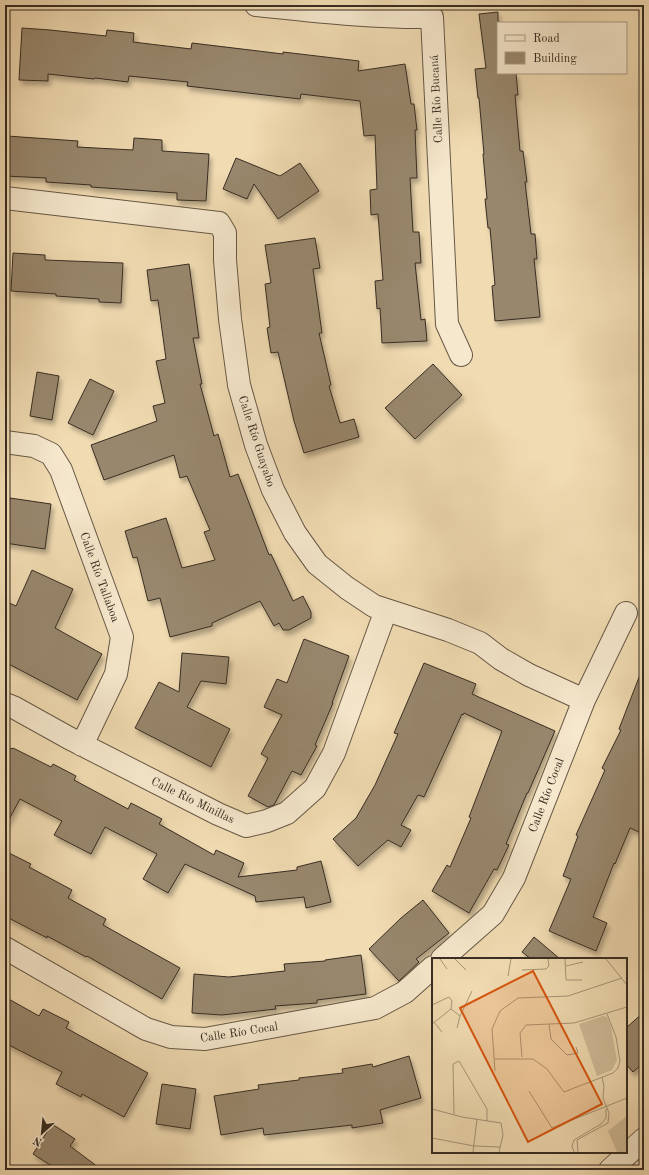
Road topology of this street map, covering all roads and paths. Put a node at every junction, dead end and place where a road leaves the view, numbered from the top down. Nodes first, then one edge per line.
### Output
1 (256, 5) edge
2 (5, 198) edge
3 (461, 355) dead end
4 (5, 442) edge
5 (386, 610) junction
6 (626, 614) dead end
7 (584, 700) junction
8 (5, 704) edge
9 (82, 745) junction
10 (5, 948) edge
11 (443, 958) edge
12 (432, 968) edge
13 (644, 1139) edge
14 (610, 1170) edge

1 - 3 street, Calle Río Bucaná
2 - 5 street, Calle Río Guayabo
4 - 9 street, Calle Río Tallaboa
5 - 7 street, Calle Río Guayabo
5 - 9 street, Calle Río Minillas
6 - 7 street, Calle Río Cocal
7 - 11 street, Calle Río Cocal
8 - 9 street, Calle Río Minillas
10 - 12 street, Calle Río Cocal
13 - 14 street

